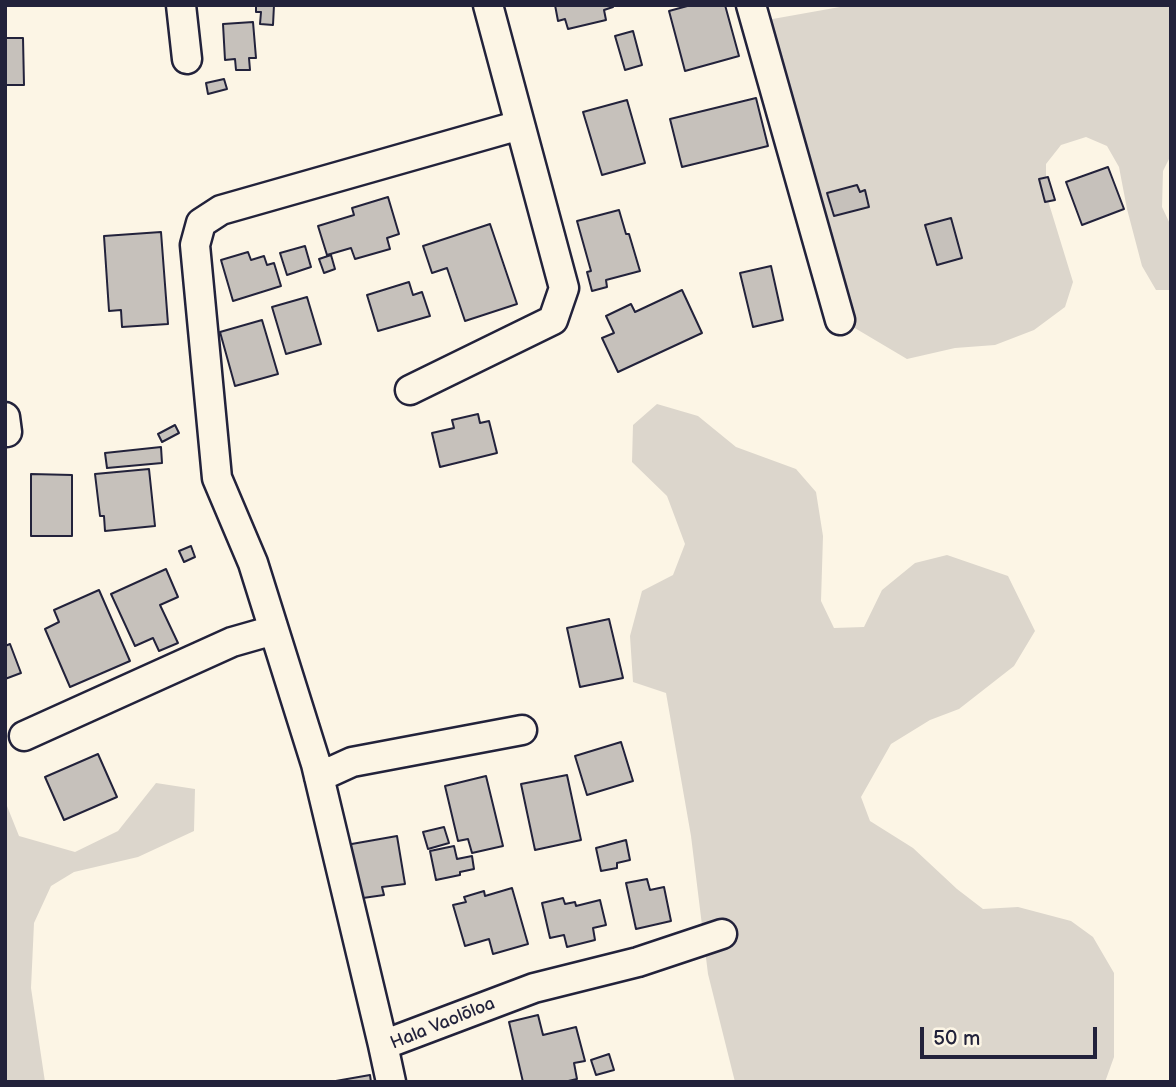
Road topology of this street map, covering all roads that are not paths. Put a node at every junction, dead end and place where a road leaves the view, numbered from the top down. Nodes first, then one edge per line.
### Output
1 (181, 5) edge
2 (488, 5) edge
3 (751, 5) edge
4 (187, 59) dead end
5 (520, 125) junction
6 (840, 320) dead end
7 (410, 390) dead end
8 (274, 630) junction
9 (522, 730) dead end
10 (24, 736) dead end
11 (319, 777) junction
12 (722, 934) dead end
13 (383, 1045) junction
14 (391, 1082) edge

1 - 4 street
2 - 5 street
3 - 6 street
5 - 7 street
5 - 8 street
8 - 10 street
8 - 11 street
9 - 11 street
11 - 13 street
12 - 13 street, Hala Vaolōloa
13 - 14 street, Hala Vaolōloa

